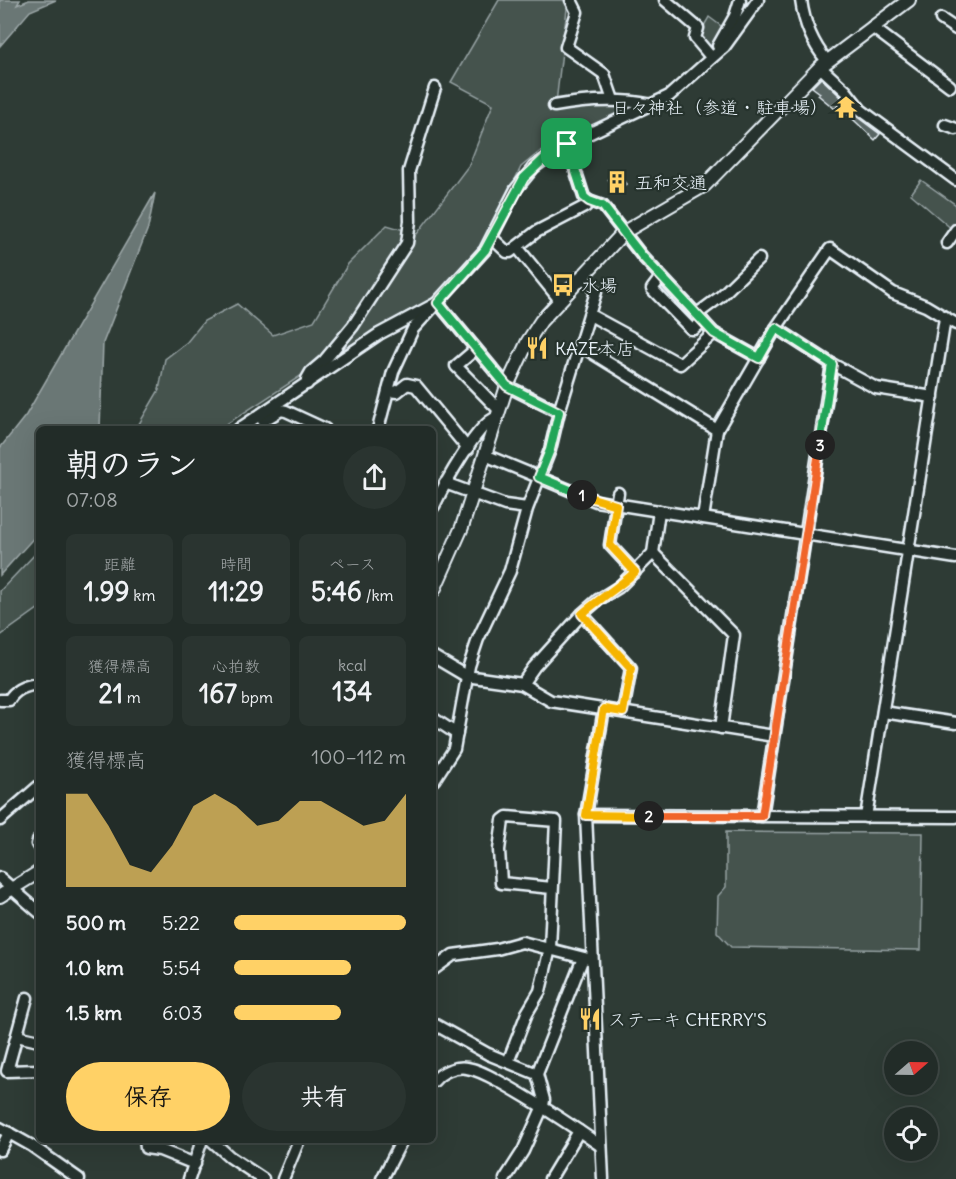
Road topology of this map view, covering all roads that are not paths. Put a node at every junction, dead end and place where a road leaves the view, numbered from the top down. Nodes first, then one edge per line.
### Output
1 (572, 0) edge
2 (665, 0) edge
3 (758, 0) edge
4 (801, 0) edge
5 (909, 0) edge
6 (739, 1) edge
7 (750, 12) junction
8 (872, 27) junction
9 (711, 57) junction
10 (823, 64) junction
11 (950, 86) dead end
12 (435, 88) dead end
13 (613, 100) junction
14 (653, 105) junction
15 (554, 106) dead end
16 (567, 144) junction
17 (939, 170) junction
18 (956, 180) edge
19 (956, 184) edge
20 (589, 201) junction
21 (956, 230) edge
22 (624, 232) junction
23 (492, 238) junction
24 (947, 243) dead end
25 (517, 247) junction
26 (759, 259) dead end
27 (582, 275) junction
28 (661, 277) junction
29 (560, 300) junction
30 (438, 303) junction
31 (590, 315) junction
32 (700, 317) junction
33 (945, 318) junction
34 (956, 324) edge
35 (776, 328) junction
36 (714, 333) junction
37 (581, 346) junction
38 (476, 349) junction
39 (759, 358) junction
40 (832, 364) junction
41 (307, 384) junction
42 (507, 386) junction
43 (388, 392) junction
44 (933, 397) junction
45 (559, 412) junction
46 (498, 414) junction
47 (244, 426) edge
48 (255, 426) edge
49 (318, 426) edge
50 (379, 426) edge
51 (717, 430) junction
52 (468, 449) junction
53 (485, 455) junction
54 (539, 477) junction
55 (445, 483) junction
56 (473, 491) junction
57 (618, 493) dead end
58 (436, 502) edge
59 (616, 505) junction
60 (527, 508) junction
61 (659, 511) junction
62 (703, 518) junction
63 (805, 534) junction
64 (909, 550) junction
65 (653, 553) junction
66 (956, 558) edge
67 (635, 572) junction
68 (436, 586) edge
69 (582, 614) junction
70 (436, 658) edge
71 (466, 676) junction
72 (522, 684) junction
73 (36, 685) edge
74 (0, 700) edge
75 (604, 709) junction
76 (623, 712) junction
77 (883, 712) junction
78 (436, 720) edge
79 (956, 723) edge
80 (721, 728) junction
81 (457, 734) junction
82 (774, 736) junction
83 (436, 777) edge
84 (36, 789) edge
85 (586, 815) junction
86 (762, 816) junction
87 (866, 817) junction
88 (956, 817) edge
89 (0, 820) edge
90 (36, 874) edge
91 (0, 878) edge
92 (13, 888) junction
93 (552, 888) junction
94 (0, 896) edge
95 (36, 909) edge
96 (550, 948) junction
97 (587, 959) junction
98 (436, 968) edge
99 (27, 998) dead end
100 (436, 1025) edge
101 (17, 1036) junction
102 (36, 1040) edge
103 (508, 1062) junction
104 (36, 1070) edge
105 (537, 1074) junction
106 (436, 1078) edge
107 (543, 1106) junction
108 (5, 1130) edge
109 (579, 1131) junction
110 (145, 1143) edge
111 (201, 1143) edge
112 (214, 1143) edge
113 (298, 1143) edge
114 (400, 1143) edge
115 (601, 1146) junction
116 (0, 1150) edge
117 (195, 1164) junction
118 (245, 1174) edge
119 (79, 1179) edge
120 (189, 1179) edge
121 (263, 1179) edge
122 (283, 1179) edge
123 (382, 1179) edge
124 (506, 1179) edge
125 (550, 1179) edge
126 (603, 1179) edge

1 - 13 street
2 - 9 street
3 - 7 street
4 - 10 street
5 - 8 main road
6 - 7 street
6 - 9 street
7 - 9 street
8 - 10 main road
8 - 11 street
9 - 14 street
10 - 17 street
10 - 22 main road
12 - 41 street
13 - 14 street
13 - 15 street
14 - 16 street
16 - 20 street
16 - 23 street
17 - 18 street
17 - 19 street
20 - 22 street
20 - 25 street
21 - 24 street
22 - 27 main road
22 - 28 street
23 - 25 street
23 - 30 street
25 - 29 street
26 - 32 street
27 - 29 main road
27 - 31 street
28 - 32 street
28 - 32 street
29 - 42 main road
30 - 38 street
30 - 41 street
30 - 43 street
31 - 36 street
31 - 37 street
32 - 36 street
33 - 34 street
33 - 35 street
33 - 44 street
35 - 39 street
35 - 40 street
36 - 39 street
37 - 45 street
37 - 51 street
38 - 42 street
38 - 46 street
39 - 51 street
40 - 44 street
40 - 63 street
41 - 47 street
42 - 45 street
42 - 46 main road
43 - 50 street
43 - 52 street
44 - 64 street
45 - 54 street
46 - 52 street
46 - 53 main road
48 - 49 street
51 - 62 street
52 - 55 street
53 - 54 street
53 - 56 main road
54 - 59 street
54 - 60 street
55 - 56 street
55 - 58 street
56 - 60 street
56 - 68 main road
57 - 59 street
59 - 61 street
59 - 67 street
60 - 71 street
61 - 62 street
61 - 65 street
62 - 63 street
63 - 64 street
63 - 82 street
64 - 66 street
64 - 77 street
65 - 67 street
65 - 80 street
67 - 69 street
69 - 72 street
69 - 76 street
70 - 71 street
71 - 72 street
71 - 81 street
72 - 75 street
73 - 74 street
75 - 76 street
75 - 85 street
76 - 80 street
77 - 79 street
77 - 87 street
78 - 81 street
80 - 82 street
81 - 83 street
82 - 86 street
84 - 89 street
85 - 86 street
85 - 97 street
86 - 87 street
87 - 88 street
90 - 92 main road
91 - 92 street
92 - 94 main road
92 - 95 street
93 - 93 street
93 - 96 street
96 - 97 street
96 - 98 street
96 - 103 street
97 - 105 street
97 - 115 street
99 - 101 street
100 - 103 street
101 - 102 street
101 - 104 street
103 - 105 street
105 - 107 street
106 - 107 street
107 - 109 street
107 - 124 street
108 - 116 street
108 - 119 street
109 - 115 street
109 - 125 street
110 - 117 street
111 - 117 street
112 - 118 street
113 - 122 street
114 - 123 street
115 - 126 street
117 - 120 street
118 - 121 street

